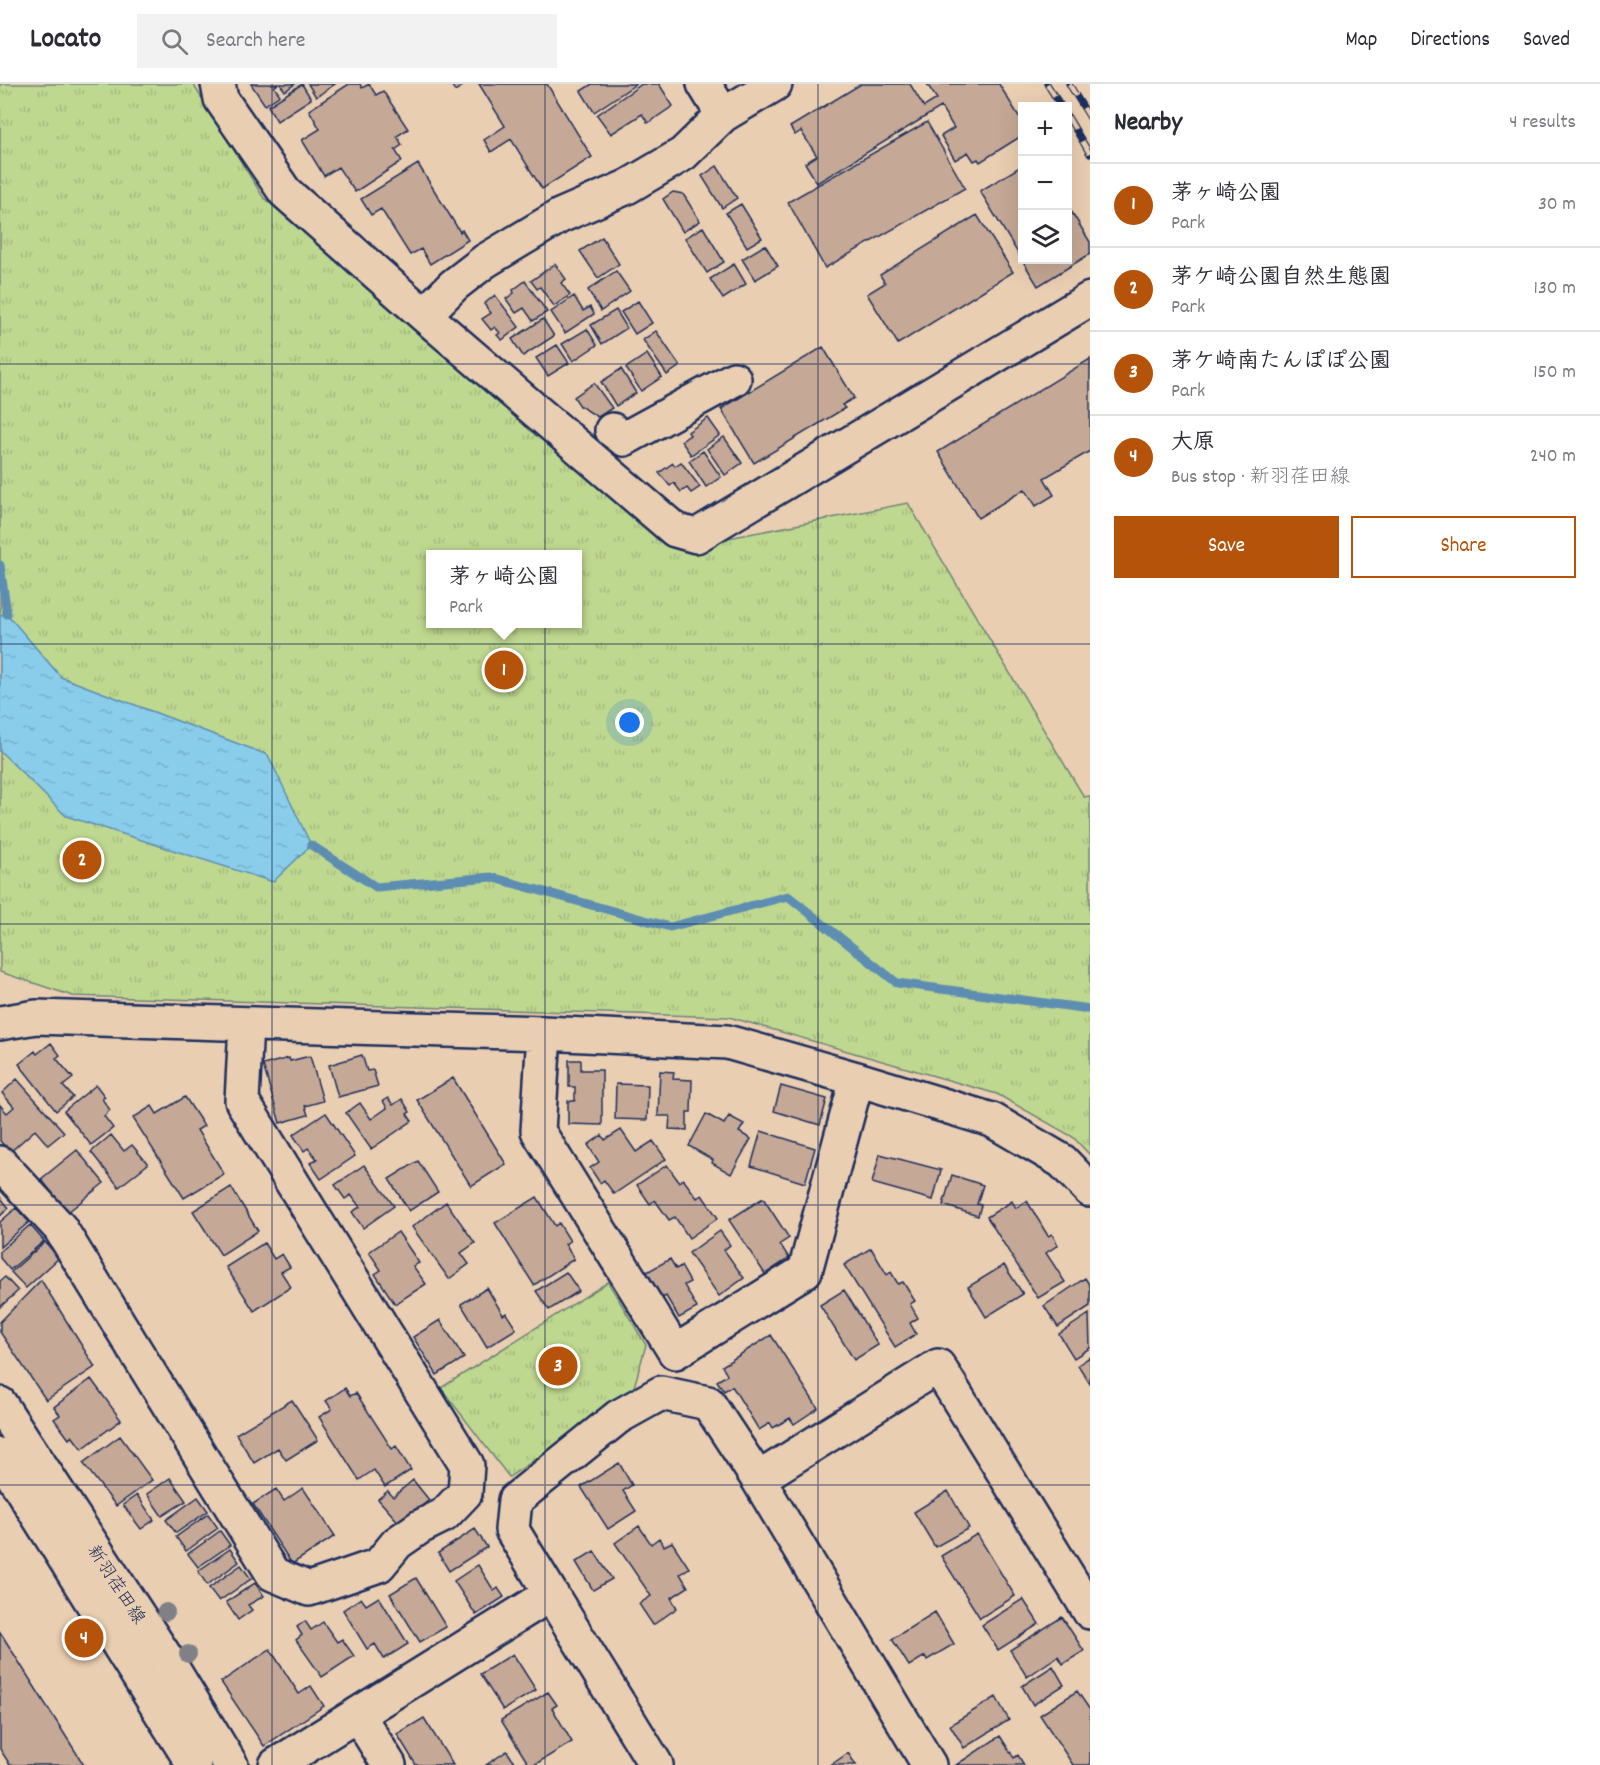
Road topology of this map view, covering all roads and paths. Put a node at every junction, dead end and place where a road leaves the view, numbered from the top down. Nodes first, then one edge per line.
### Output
1 (218, 84) edge
2 (704, 84) edge
3 (775, 84) edge
4 (723, 115) junction
5 (1090, 299) edge
6 (424, 315) junction
7 (702, 376) dead end
8 (734, 379) dead end
9 (612, 430) junction
10 (586, 454) junction
11 (0, 1023) edge
12 (246, 1024) junction
13 (544, 1033) junction
14 (857, 1079) junction
15 (0, 1163) edge
16 (1090, 1191) edge
17 (0, 1404) edge
18 (0, 1455) edge
19 (758, 1479) junction
20 (552, 1594) junction
21 (1090, 1612) edge
22 (358, 1715) junction
23 (194, 1765) edge
24 (231, 1765) edge
25 (276, 1765) edge
26 (389, 1765) edge
27 (656, 1765) edge
28 (929, 1765) edge

1 - 6 street
2 - 4 street
3 - 4 street
4 - 6 street
5 - 10 street
6 - 10 street
7 - 9 street
8 - 9 street
9 - 10 street
11 - 12 street
12 - 13 street
12 - 15 street
13 - 14 street
13 - 14 street
14 - 16 street
17 - 24 street, 新羽荏田線
18 - 23 street, 新羽荏田線
19 - 20 street
19 - 21 street
19 - 28 street
20 - 22 street
20 - 27 street
22 - 25 street
22 - 26 street

